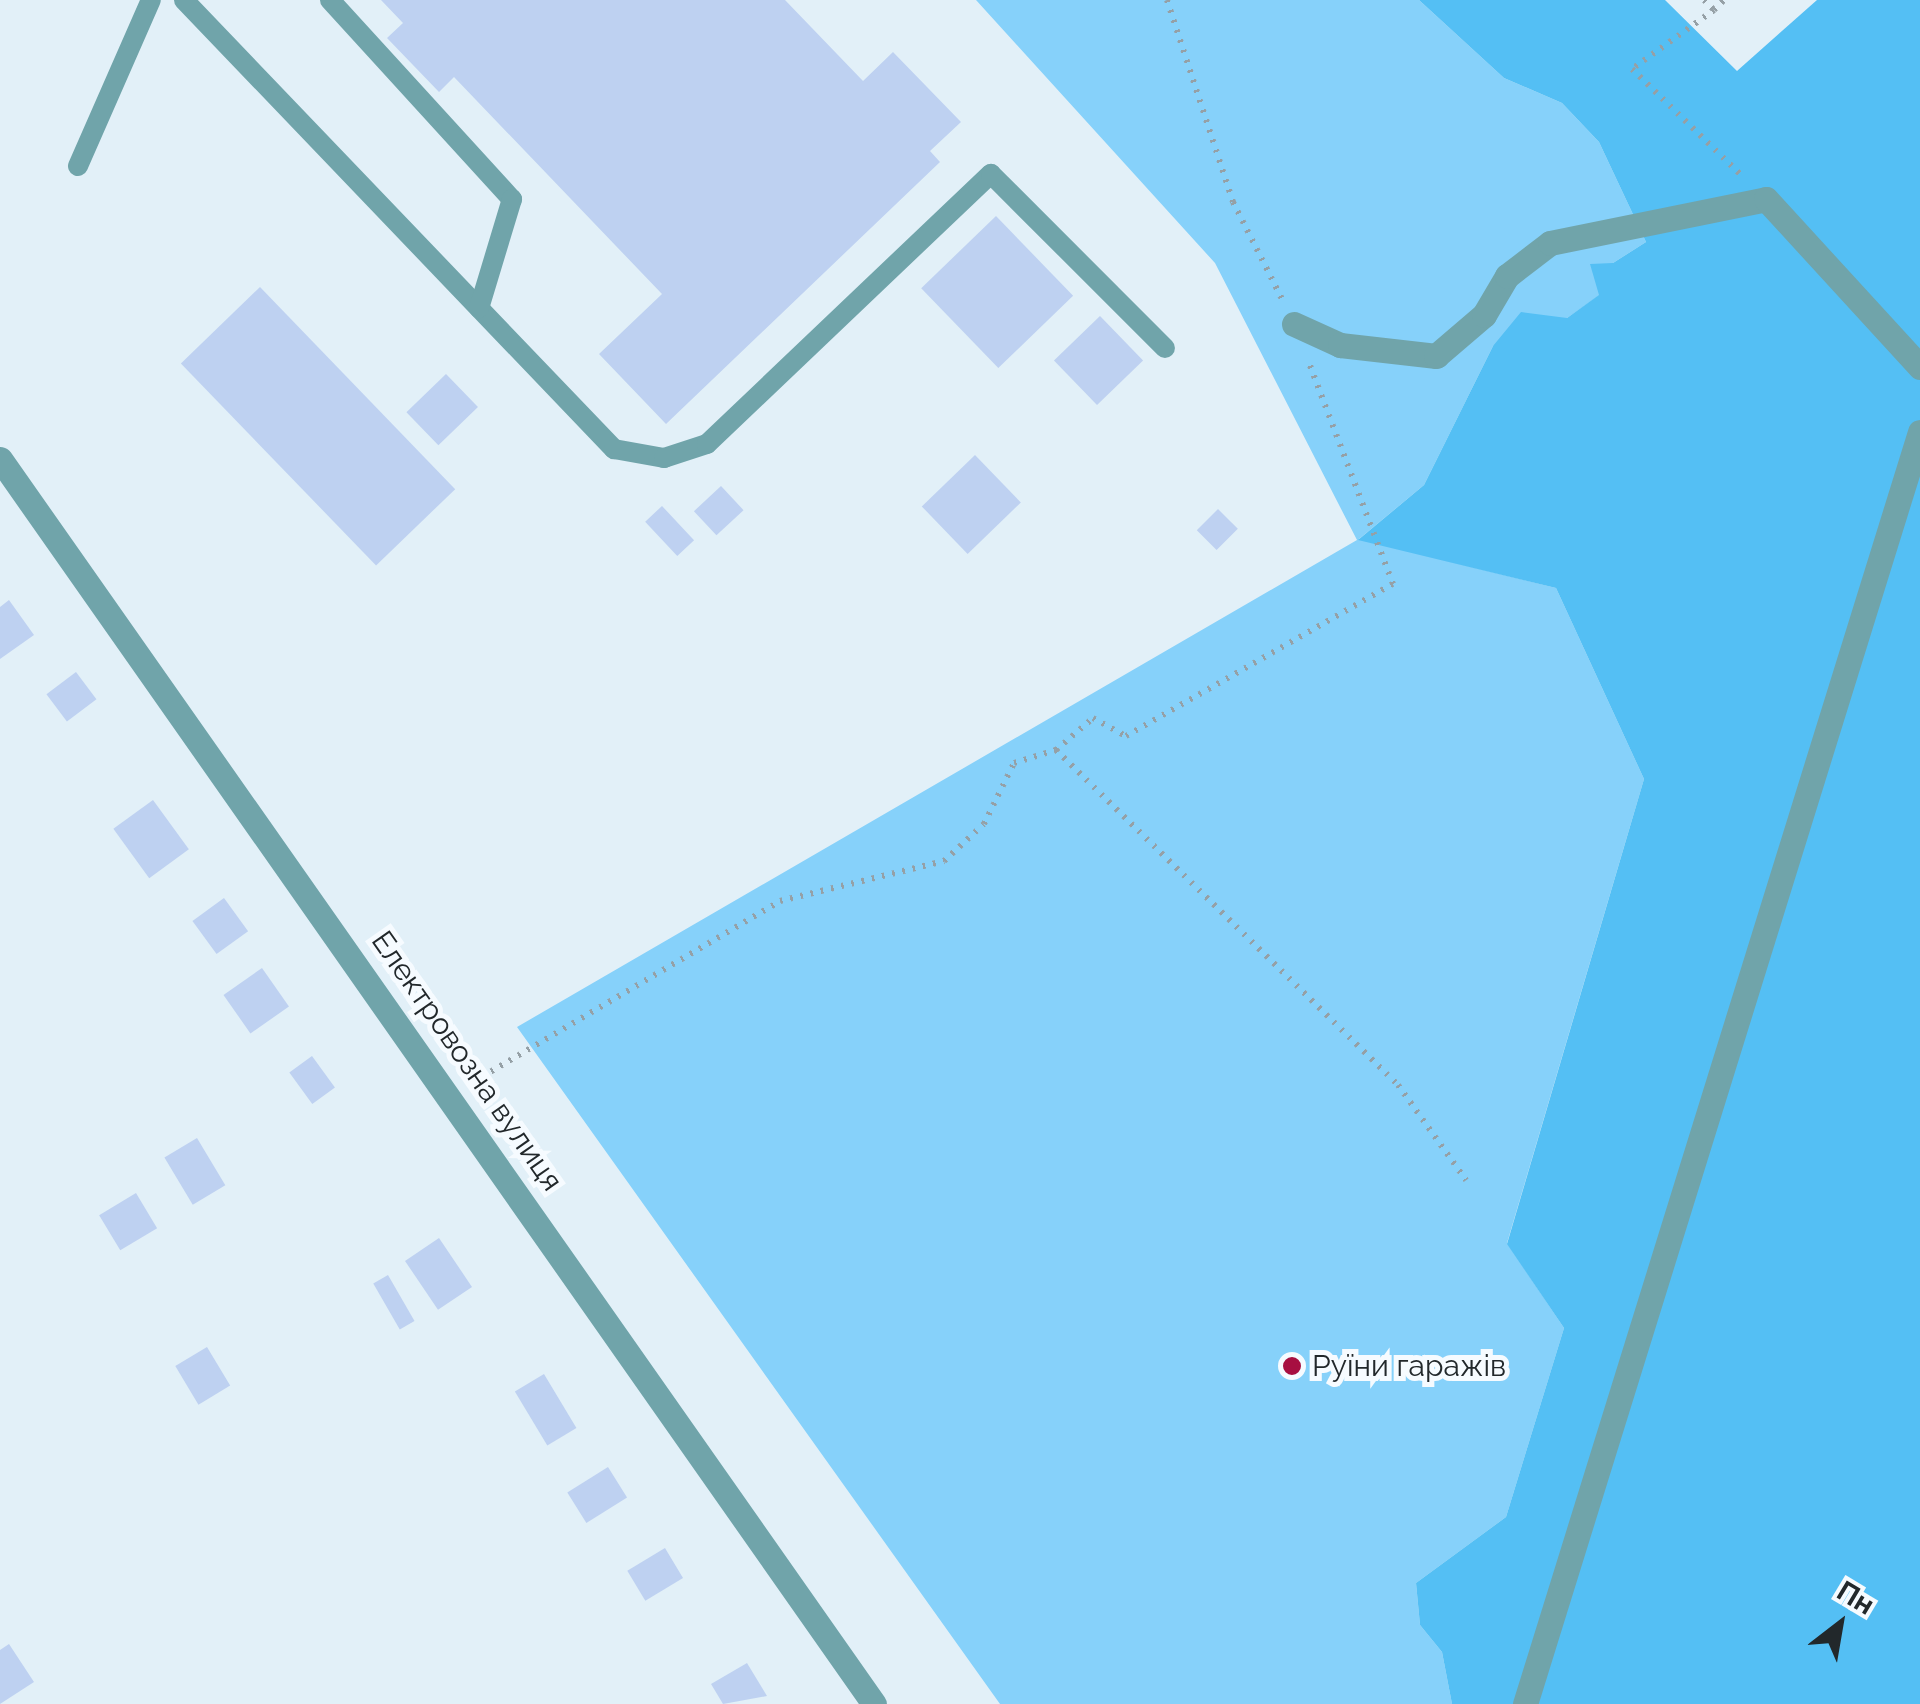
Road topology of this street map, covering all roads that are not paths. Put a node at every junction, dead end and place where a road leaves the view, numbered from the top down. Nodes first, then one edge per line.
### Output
1 (151, 0) edge
2 (184, 0) edge
3 (330, 0) edge
4 (78, 166) dead end
5 (479, 308) junction
6 (1294, 324) road end
7 (1165, 348) dead end
8 (1920, 367) edge
9 (1920, 432) edge
10 (0, 459) edge
11 (874, 1704) edge
12 (1525, 1704) edge

1 - 4 lane
2 - 5 lane
3 - 5 lane
5 - 7 lane
6 - 8 street
9 - 12 street
10 - 11 street, Електровозна вулиця

